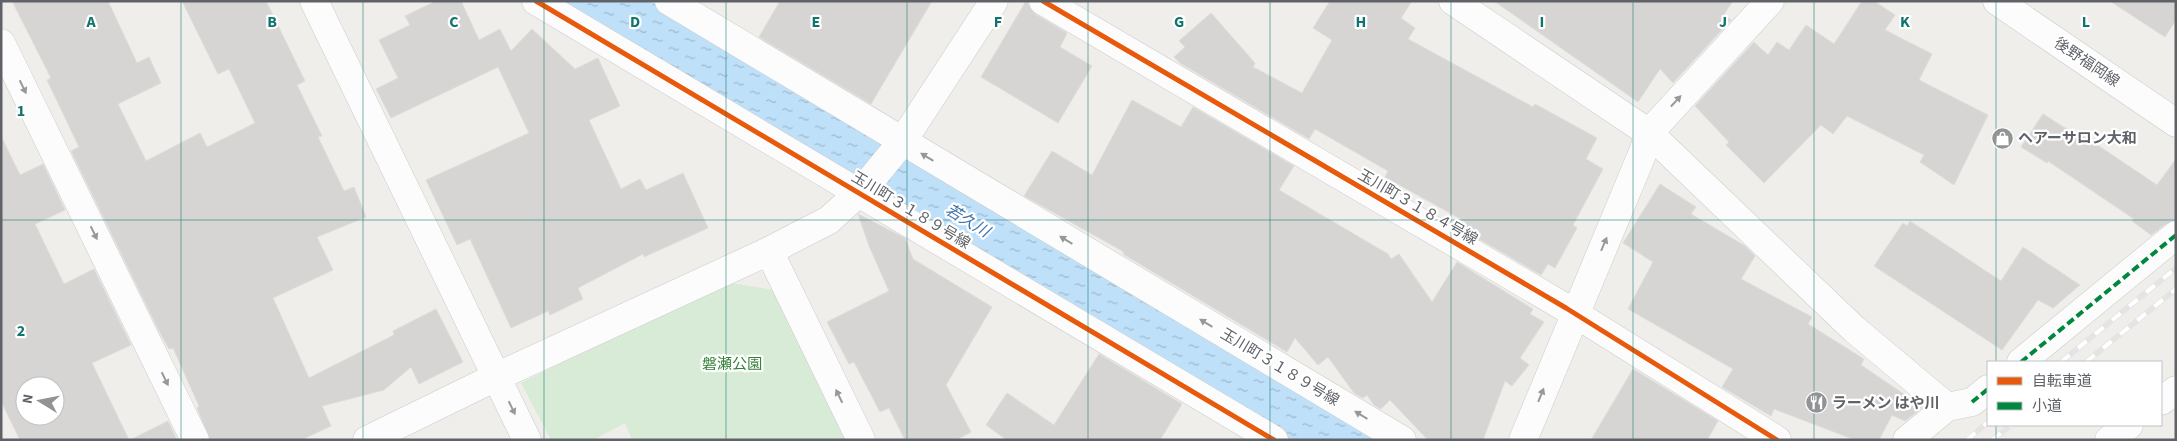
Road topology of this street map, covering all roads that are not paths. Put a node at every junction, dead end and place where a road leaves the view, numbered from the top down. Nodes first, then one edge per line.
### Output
1 (314, 1) edge
2 (536, 1) edge
3 (669, 1) edge
4 (994, 1) edge
5 (1043, 1) edge
6 (1453, 1) edge
7 (1770, 1) edge
8 (1998, 1) edge
9 (1, 43) edge
10 (2176, 123) edge
11 (1648, 133) junction
12 (902, 142) junction
13 (862, 190) junction
14 (2176, 235) edge
15 (769, 251) junction
16 (1574, 315) junction
17 (2022, 361) edge
18 (496, 377) junction
19 (2176, 390) edge
20 (1969, 399) edge
21 (2162, 400) edge
22 (2128, 426) edge
23 (195, 440) edge
24 (367, 440) edge
25 (527, 440) edge
26 (861, 440) edge
27 (1274, 440) edge
28 (1402, 440) edge
29 (1523, 440) edge
30 (1777, 440) edge
31 (1906, 440) edge
32 (2109, 440) edge

1 - 18 street
2 - 13 street, 玉川町３１８９号線
3 - 12 street, 玉川町３１８９号線
4 - 12 street
5 - 16 street, 玉川町３１８４号線
6 - 11 street
11 -> 7 street
8 - 10 street, 後野福岡線
9 -> 23 street
16 -> 11 street
11 - 20 street
12 - 13 street
28 -> 12 street, 玉川町３１８９号線
13 - 15 street
13 - 27 street, 玉川町３１８９号線
14 - 17 street
15 - 18 street
26 -> 15 street
29 -> 16 street
16 - 30 street, 玉川町３１８４号線
18 - 24 street
18 -> 25 street
19 - 21 street
20 - 31 street
22 - 32 street

